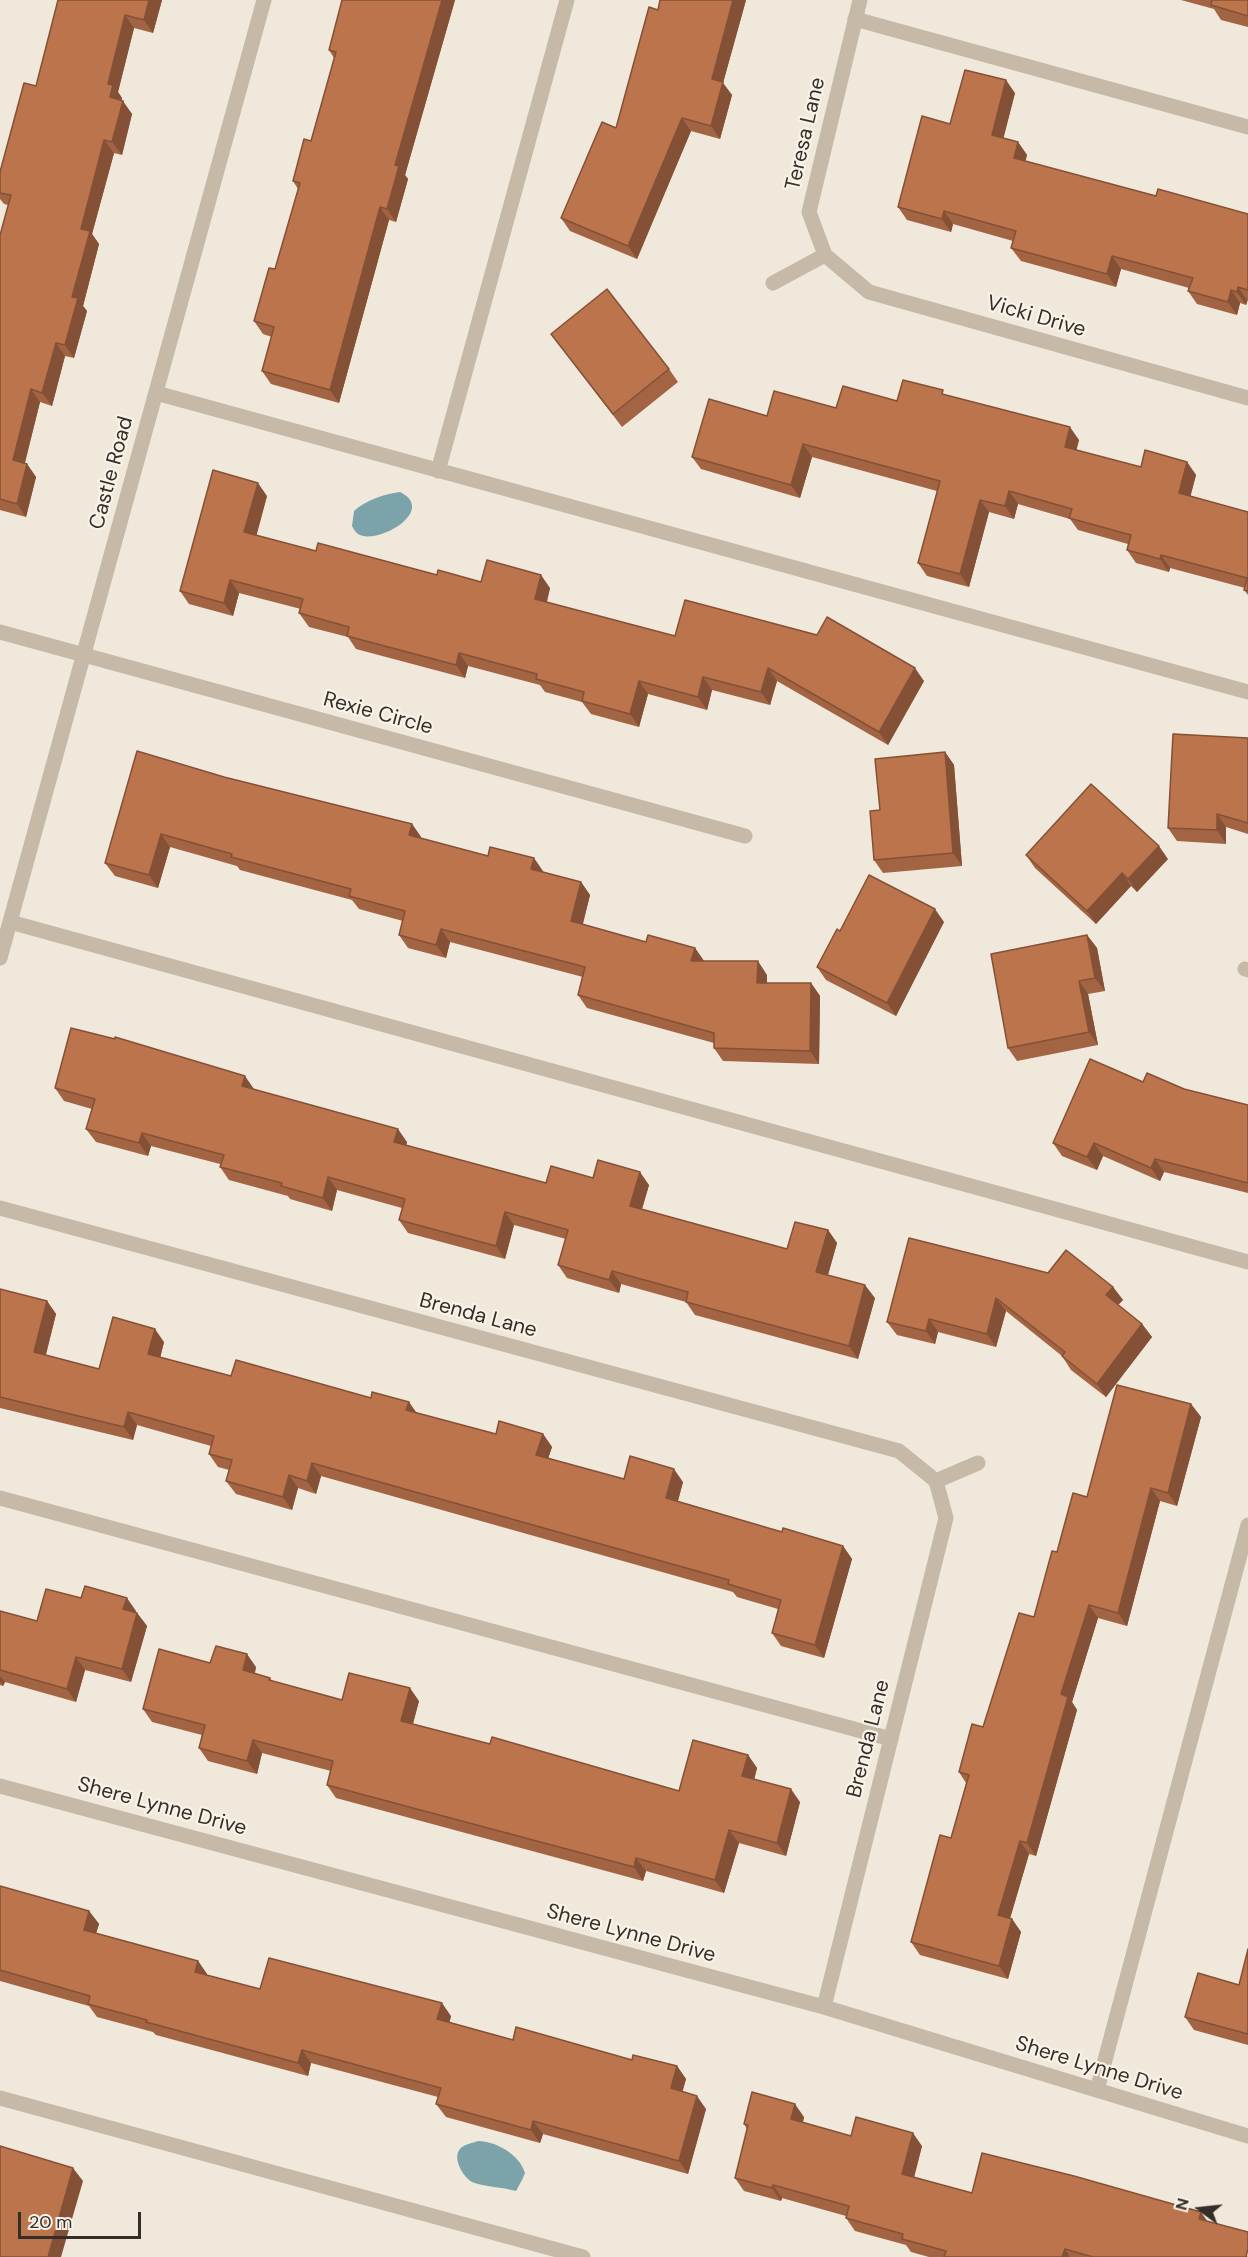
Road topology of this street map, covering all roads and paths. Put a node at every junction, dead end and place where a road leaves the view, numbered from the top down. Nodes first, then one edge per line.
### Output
1 (264, 0) edge
2 (567, 0) edge
3 (860, 0) edge
4 (855, 19) junction
5 (1248, 127) edge
6 (825, 255) junction
7 (773, 283) dead end
8 (156, 393) junction
9 (1248, 398) edge
10 (438, 471) junction
11 (0, 632) edge
12 (84, 656) junction
13 (1248, 692) edge
14 (745, 836) dead end
15 (10, 922) junction
16 (0, 958) edge
17 (0, 1208) edge
18 (1248, 1262) edge
19 (978, 1463) dead end
20 (936, 1481) junction
21 (0, 1498) edge
22 (1248, 1525) edge
23 (891, 1738) junction
24 (0, 1786) edge
25 (824, 2007) junction
26 (1096, 2090) junction
27 (0, 2098) edge
28 (1248, 2136) edge
29 (583, 2257) edge

1 - 8 street, Castle Road
2 - 10 street
3 - 4 street, Teresa Lane
4 - 5 street
4 - 6 street, Teresa Lane
6 - 7 street
6 - 9 street, Vicki Drive
8 - 10 street
8 - 12 street, Castle Road
10 - 13 street
11 - 12 street, Rexie Circle
12 - 14 street, Rexie Circle
12 - 15 street, Castle Road
15 - 16 street, Castle Road
15 - 18 street
17 - 20 street, Brenda Lane
19 - 20 street
20 - 23 street, Brenda Lane
21 - 23 street
22 - 26 street
23 - 25 street, Brenda Lane
24 - 25 street, Shere Lynne Drive
25 - 26 street, Shere Lynne Drive
26 - 28 street, Shere Lynne Drive
27 - 29 street

